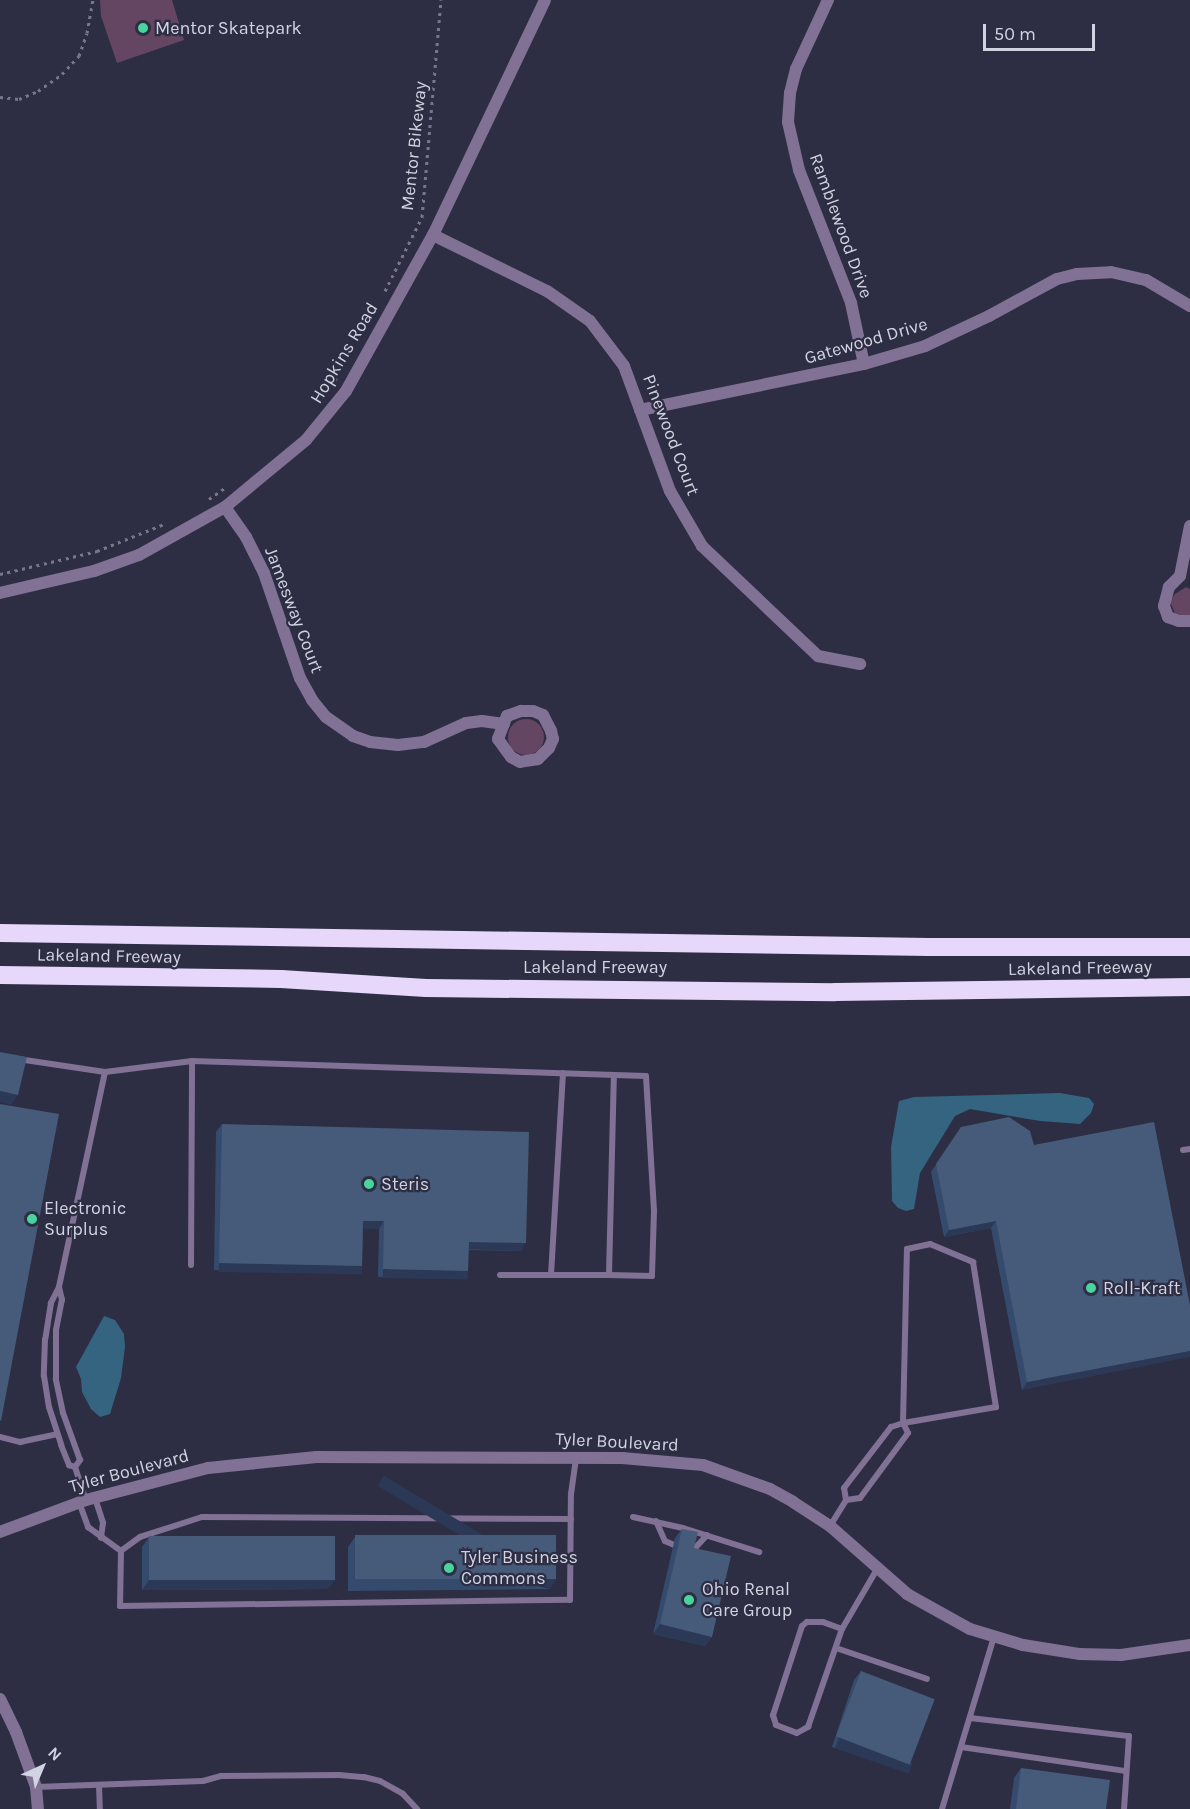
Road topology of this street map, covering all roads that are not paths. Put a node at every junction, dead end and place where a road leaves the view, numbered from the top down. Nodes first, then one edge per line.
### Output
1 (545, 0) edge
2 (828, 0) edge
3 (433, 235) junction
4 (1190, 306) edge
5 (864, 364) junction
6 (640, 410) junction
7 (225, 507) junction
8 (1190, 526) edge
9 (1185, 578) edge
10 (0, 593) edge
11 (1190, 621) edge
12 (860, 664) dead end
13 (504, 724) junction
14 (0, 933) edge
15 (1190, 947) edge
16 (0, 975) edge
17 (1190, 987) edge
18 (12, 1059) edge
19 (192, 1061) junction
20 (105, 1071) junction
21 (563, 1073) junction
22 (614, 1075) junction
23 (191, 1265) dead end
24 (500, 1275) dead end
25 (551, 1275) junction
26 (609, 1275) junction
27 (59, 1287) junction
28 (903, 1423) junction
29 (57, 1434) junction
30 (0, 1437) edge
31 (577, 1457) junction
32 (75, 1467) junction
33 (87, 1500) junction
34 (846, 1500) junction
35 (633, 1517) dead end
36 (571, 1519) junction
37 (656, 1521) junction
38 (830, 1526) junction
39 (0, 1532) edge
40 (707, 1535) junction
41 (101, 1538) junction
42 (674, 1545) dead end
43 (689, 1548) edge
44 (121, 1551) junction
45 (759, 1552) dead end
46 (877, 1569) junction
47 (842, 1629) junction
48 (995, 1636) junction
49 (1190, 1645) edge
50 (836, 1648) junction
51 (927, 1679) dead end
52 (0, 1699) edge
53 (970, 1718) junction
54 (961, 1747) junction
55 (1126, 1771) junction
56 (99, 1785) junction
57 (36, 1787) junction
58 (38, 1809) edge
59 (100, 1809) edge
60 (417, 1809) edge
61 (942, 1809) edge
62 (1124, 1809) edge

1 - 3 street, Hopkins Road
2 - 5 street, Ramblewood Drive
3 - 6 street, Pinewood Court
3 - 7 street, Hopkins Road
4 - 5 street, Gatewood Drive
5 - 6 street, Gatewood Drive
6 - 12 street, Pinewood Court
7 - 10 street, Hopkins Road
7 - 13 street, Jamesway Court
8 - 9 street
9 - 11 street
13 - 13 street
14 - 15 highway, Lakeland Freeway
16 - 17 highway, Lakeland Freeway
18 - 20 lane
19 - 20 lane
19 - 21 lane
19 - 23 lane
20 - 27 lane
21 - 22 lane
21 - 25 lane
22 - 26 lane
22 - 26 lane
24 - 25 lane
25 - 26 lane
27 - 29 lane
27 - 32 lane
28 - 28 lane
28 - 34 lane
28 - 34 lane
29 - 30 lane
29 - 32 lane
31 - 33 street, Tyler Boulevard
31 - 36 lane
31 - 38 street, Tyler Boulevard
32 - 33 lane
33 - 39 street, Tyler Boulevard
33 - 41 lane
33 - 41 lane
34 - 38 lane
35 - 37 lane
36 - 44 lane
36 - 44 lane
37 - 40 lane
37 - 42 lane
38 - 46 street, Tyler Boulevard
40 - 43 lane
40 - 45 lane
41 - 44 lane
46 - 47 lane
46 - 48 street, Tyler Boulevard
47 - 50 lane
47 - 50 lane
48 - 49 street, Tyler Boulevard
48 - 53 lane
50 - 51 lane
52 - 57 street
53 - 54 lane
53 - 55 lane
54 - 55 lane
54 - 61 lane
55 - 62 lane
56 - 57 lane
56 - 59 lane
56 - 60 lane
57 - 58 street

